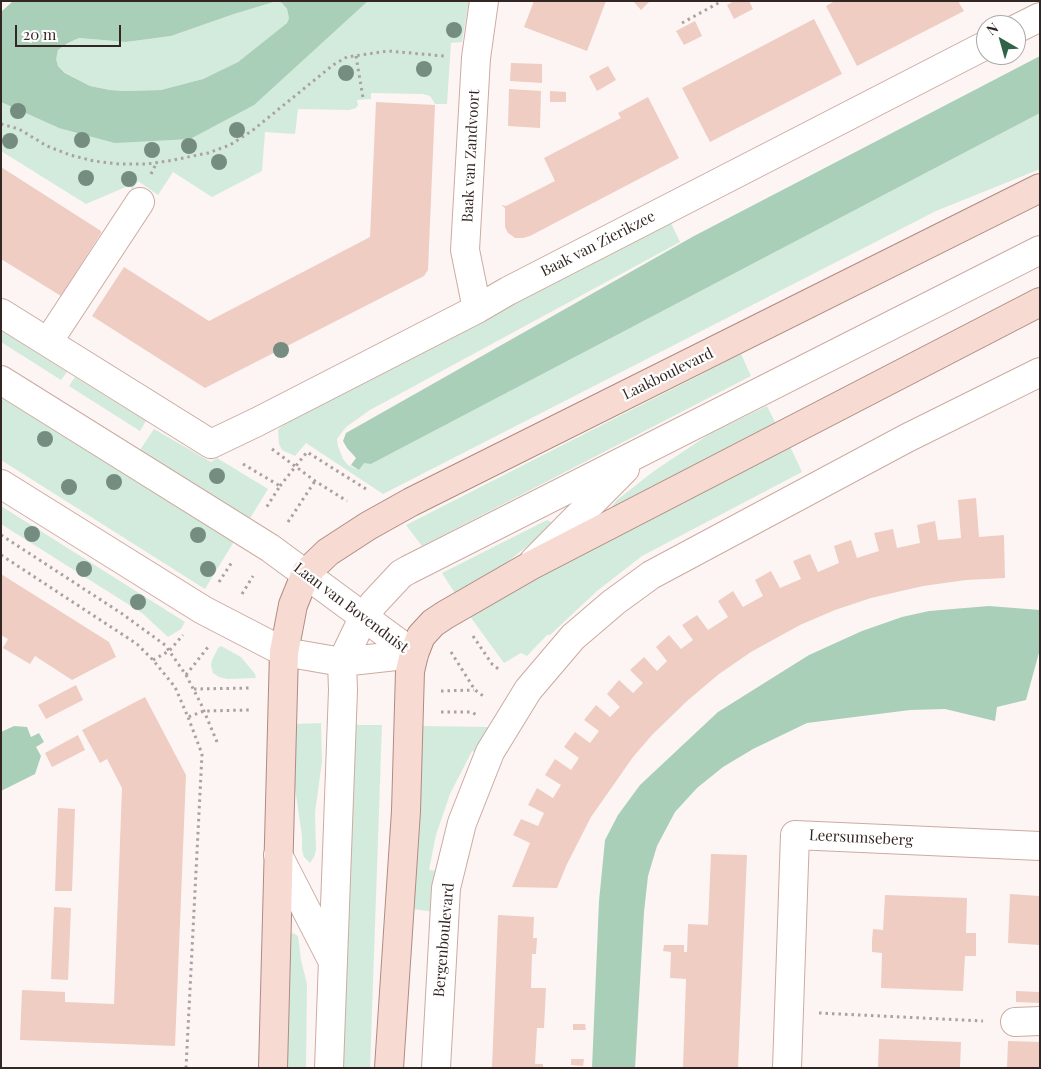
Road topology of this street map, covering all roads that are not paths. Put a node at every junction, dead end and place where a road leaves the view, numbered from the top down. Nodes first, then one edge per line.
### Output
1 (484, 1) edge
2 (1040, 17) edge
3 (1026, 24) edge
4 (976, 50) edge
5 (1040, 188) edge
6 (140, 202) dead end
7 (1040, 250) edge
8 (1040, 302) edge
9 (477, 309) junction
10 (1, 313) edge
11 (48, 342) junction
12 (1040, 372) edge
13 (1, 380) edge
14 (641, 453) junction
15 (1, 484) edge
16 (530, 566) junction
17 (306, 574) junction
18 (369, 609) junction
19 (284, 652) junction
20 (414, 654) junction
21 (342, 662) junction
22 (1040, 846) edge
23 (278, 855) junction
24 (332, 961) junction
25 (273, 1068) edge
26 (329, 1068) edge
27 (389, 1068) edge
28 (436, 1068) edge
29 (787, 1068) edge

1 - 9 street, Baak van Zandvoort
2 - 3 street
4 - 9 street, Baak van Zierikzee
5 - 17 main road, Laakboulevard
6 - 11 street
7 - 14 street
8 - 16 main road
9 - 11 street, Baak van Zierikzee
10 - 11 street
12 - 28 street, Bergenboulevard
13 - 17 street, Laan van Bovenduist
14 - 16 street
14 - 18 street
15 - 19 street, Laan van Bovenduist
16 - 20 main road
17 - 18 street, Laan van Bovenduist
17 - 19 main road
18 - 20 street, Laan van Bovenduist
18 - 21 street
19 - 21 street, Laan van Bovenduist
19 - 23 main road
20 - 21 street, Laan van Bovenduist
20 - 27 main road
21 - 24 street
22 - 29 street, Leersumseberg
23 - 24 street
23 - 25 main road
24 - 26 street

